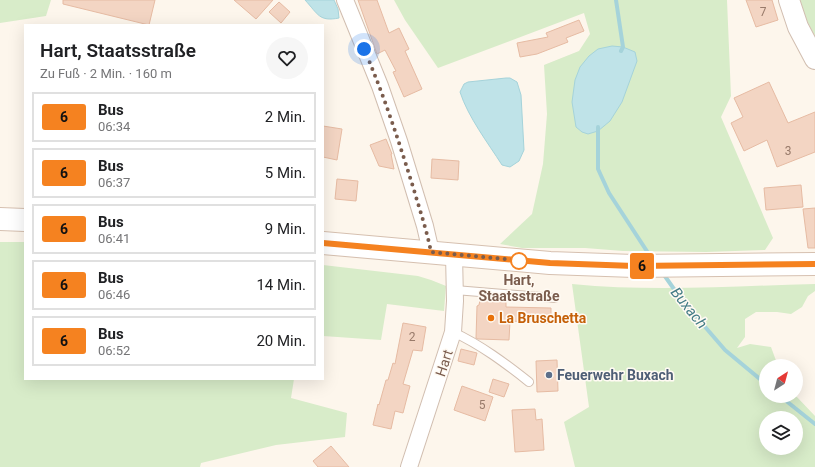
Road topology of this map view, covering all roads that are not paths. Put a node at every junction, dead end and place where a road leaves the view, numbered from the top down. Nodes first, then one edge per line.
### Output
1 (345, 0) edge
2 (789, 0) edge
3 (815, 59) edge
4 (0, 219) edge
5 (24, 220) edge
6 (324, 243) edge
7 (431, 252) junction
8 (454, 254) junction
9 (815, 264) edge
10 (455, 290) junction
11 (555, 298) dead end
12 (453, 332) junction
13 (529, 382) dead end
14 (409, 467) edge

1 - 7 street
2 - 3 street
4 - 5 main road
6 - 7 main road
7 - 8 main road
8 - 9 main road
8 - 10 street, Hart
10 - 11 lane
10 - 12 street, Hart
12 - 13 lane
12 - 14 street, Hart

